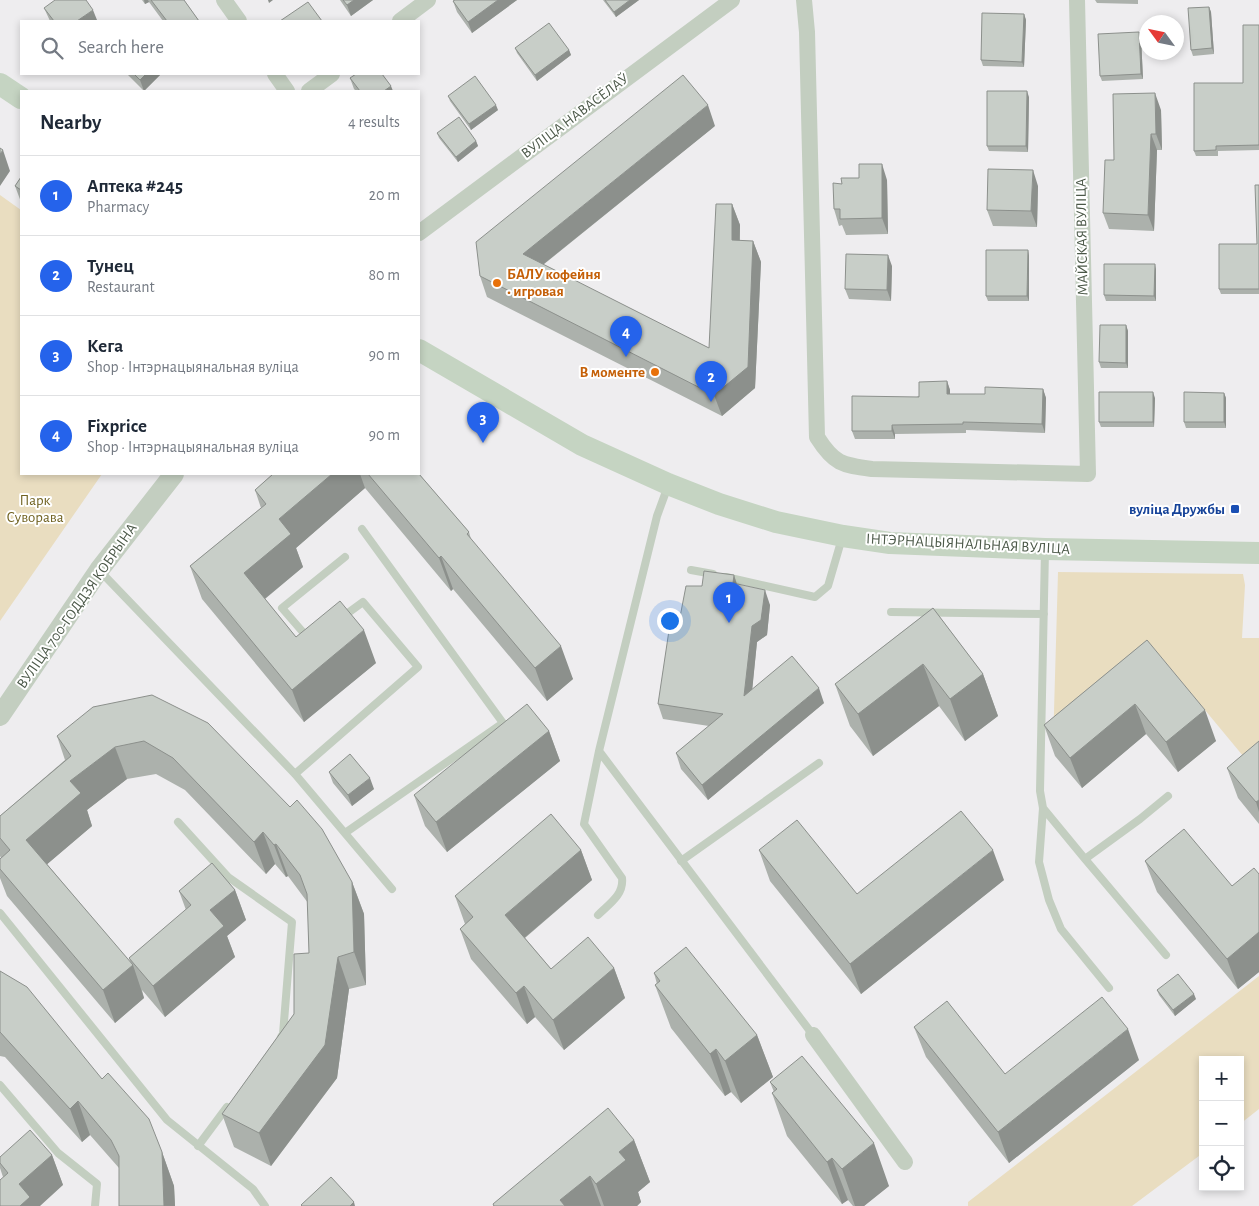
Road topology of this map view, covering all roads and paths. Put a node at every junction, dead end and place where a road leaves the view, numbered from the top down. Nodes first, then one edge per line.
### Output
1 (224, 0) edge
2 (428, 0) edge
3 (732, 0) edge
4 (804, 0) edge
5 (1077, 0) edge
6 (238, 20) edge
7 (401, 20) edge
8 (276, 75) edge
9 (331, 75) edge
10 (0, 84) edge
11 (286, 90) edge
12 (310, 90) edge
13 (20, 97) edge
14 (420, 232) edge
15 (420, 351) edge
16 (173, 475) edge
17 (668, 484) junction
18 (362, 529) dead end
19 (843, 536) junction
20 (1045, 549) junction
21 (1259, 553) edge
22 (345, 557) dead end
23 (99, 570) junction
24 (691, 570) dead end
25 (891, 612) dead end
26 (1044, 614) junction
27 (333, 624) edge
28 (318, 635) edge
29 (0, 716) edge
30 (598, 751) junction
31 (819, 762) dead end
32 (295, 774) junction
33 (1168, 796) dead end
34 (1043, 808) junction
35 (178, 822) dead end
36 (345, 834) junction
37 (1085, 859) junction
38 (681, 860) junction
39 (392, 889) dead end
40 (0, 913) edge
41 (598, 914) dead end
42 (1166, 954) dead end
43 (1109, 988) dead end
44 (813, 1035) joint
45 (277, 1042) edge
46 (0, 1085) edge
47 (235, 1098) edge
48 (198, 1146) junction
49 (905, 1162) dead end
50 (95, 1206) edge
51 (265, 1206) edge

1 - 6 street
2 - 7 street
3 - 14 street, ВУЛІЦА НАВАСЁЛАЎ
4 - 5 street, МАЙСКАЯ ВУЛІЦА
8 - 11 street
9 - 12 street
10 - 13 main road
15 - 17 main road, ІНТЭРНАЦЫЯНАЛЬНАЯ ВУЛІЦА
16 - 23 street, ВУЛІЦА 700-ГОДДЗЯ КОБРЫНА
17 - 19 main road, ІНТЭРНАЦЫЯНАЛЬНАЯ ВУЛІЦА
17 - 30 lane
18 - 36 lane
19 - 20 main road, ІНТЭРНАЦЫЯНАЛЬНАЯ ВУЛІЦА
19 - 24 lane
20 - 21 main road, ІНТЭРНАЦЫЯНАЛЬНАЯ ВУЛІЦА
20 - 26 lane
22 - 28 lane
23 - 29 street, ВУЛІЦА 700-ГОДДЗЯ КОБРЫНА
23 - 32 lane
25 - 26 lane
26 - 34 lane
27 - 32 lane
30 - 38 lane
30 - 41 lane
31 - 38 lane
32 - 36 lane
33 - 37 lane
34 - 37 lane
34 - 43 lane
35 - 45 lane
36 - 39 lane
37 - 42 lane
38 - 44 lane
40 - 48 lane
44 - 49 street
46 - 50 lane
47 - 48 lane
48 - 51 lane

